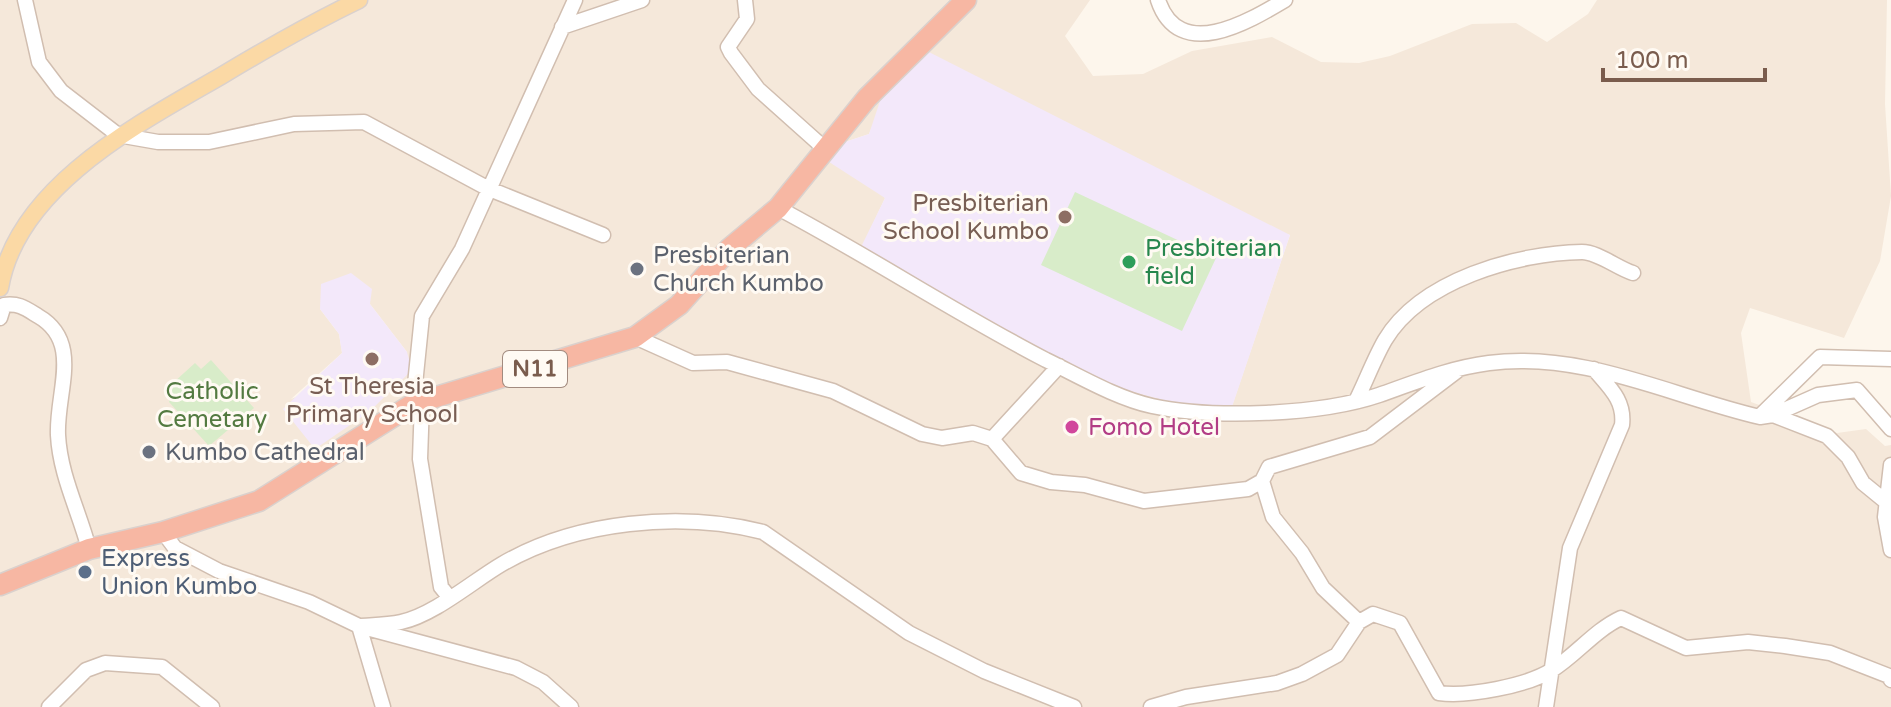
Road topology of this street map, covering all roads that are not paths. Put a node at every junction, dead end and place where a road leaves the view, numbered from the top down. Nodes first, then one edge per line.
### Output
1 (25, 0) edge
2 (359, 0) edge
3 (575, 0) edge
4 (642, 0) edge
5 (745, 0) edge
6 (966, 0) edge
7 (1158, 0) edge
8 (1285, 0) edge
9 (562, 27) junction
10 (118, 135) junction
11 (824, 148) junction
12 (487, 188) junction
13 (778, 208) junction
14 (603, 235) dead end
15 (1633, 273) dead end
16 (0, 288) edge
17 (0, 318) edge
18 (635, 337) junction
19 (1891, 359) edge
20 (1059, 366) junction
21 (1460, 368) junction
22 (1593, 369) junction
23 (1356, 401) junction
24 (417, 403) junction
25 (1766, 416) junction
26 (1891, 429) edge
27 (992, 439) junction
28 (1891, 465) edge
29 (1262, 481) junction
30 (1885, 501) junction
31 (163, 532) junction
32 (89, 549) junction
33 (1891, 550) edge
34 (1, 579) edge
35 (449, 597) junction
36 (1359, 622) junction
37 (359, 626) junction
38 (1552, 671) junction
39 (1890, 678) edge
40 (49, 707) edge
41 (212, 707) edge
42 (383, 707) edge
43 (571, 707) edge
44 (1074, 707) edge
45 (1151, 707) edge
46 (1546, 707) edge

1 - 10 street
2 - 10 main road
3 - 9 street
4 - 9 street
5 - 11 street
6 - 11 highway, N11
7 - 8 street
9 - 12 street
10 - 12 street
10 - 16 main road
11 - 13 highway, N11
12 - 14 street
12 - 24 street
13 - 18 highway, N11
13 - 20 street
15 - 23 street
17 - 32 street
18 - 24 highway, N11
18 - 27 street
19 - 25 street
20 - 23 street
20 - 27 street
21 - 22 street
21 - 23 street
21 - 29 street
22 - 25 street
22 - 38 street
24 - 31 highway, N11
24 - 35 street
25 - 26 street
25 - 30 street
27 - 29 street
28 - 30 street
29 - 36 street
30 - 33 street
31 - 32 highway, N11
31 - 37 street
32 - 34 highway, N11
35 - 37 street
35 - 44 street
36 - 38 street
36 - 45 street
37 - 42 street
37 - 43 street
38 - 39 street
38 - 46 street
40 - 41 street

